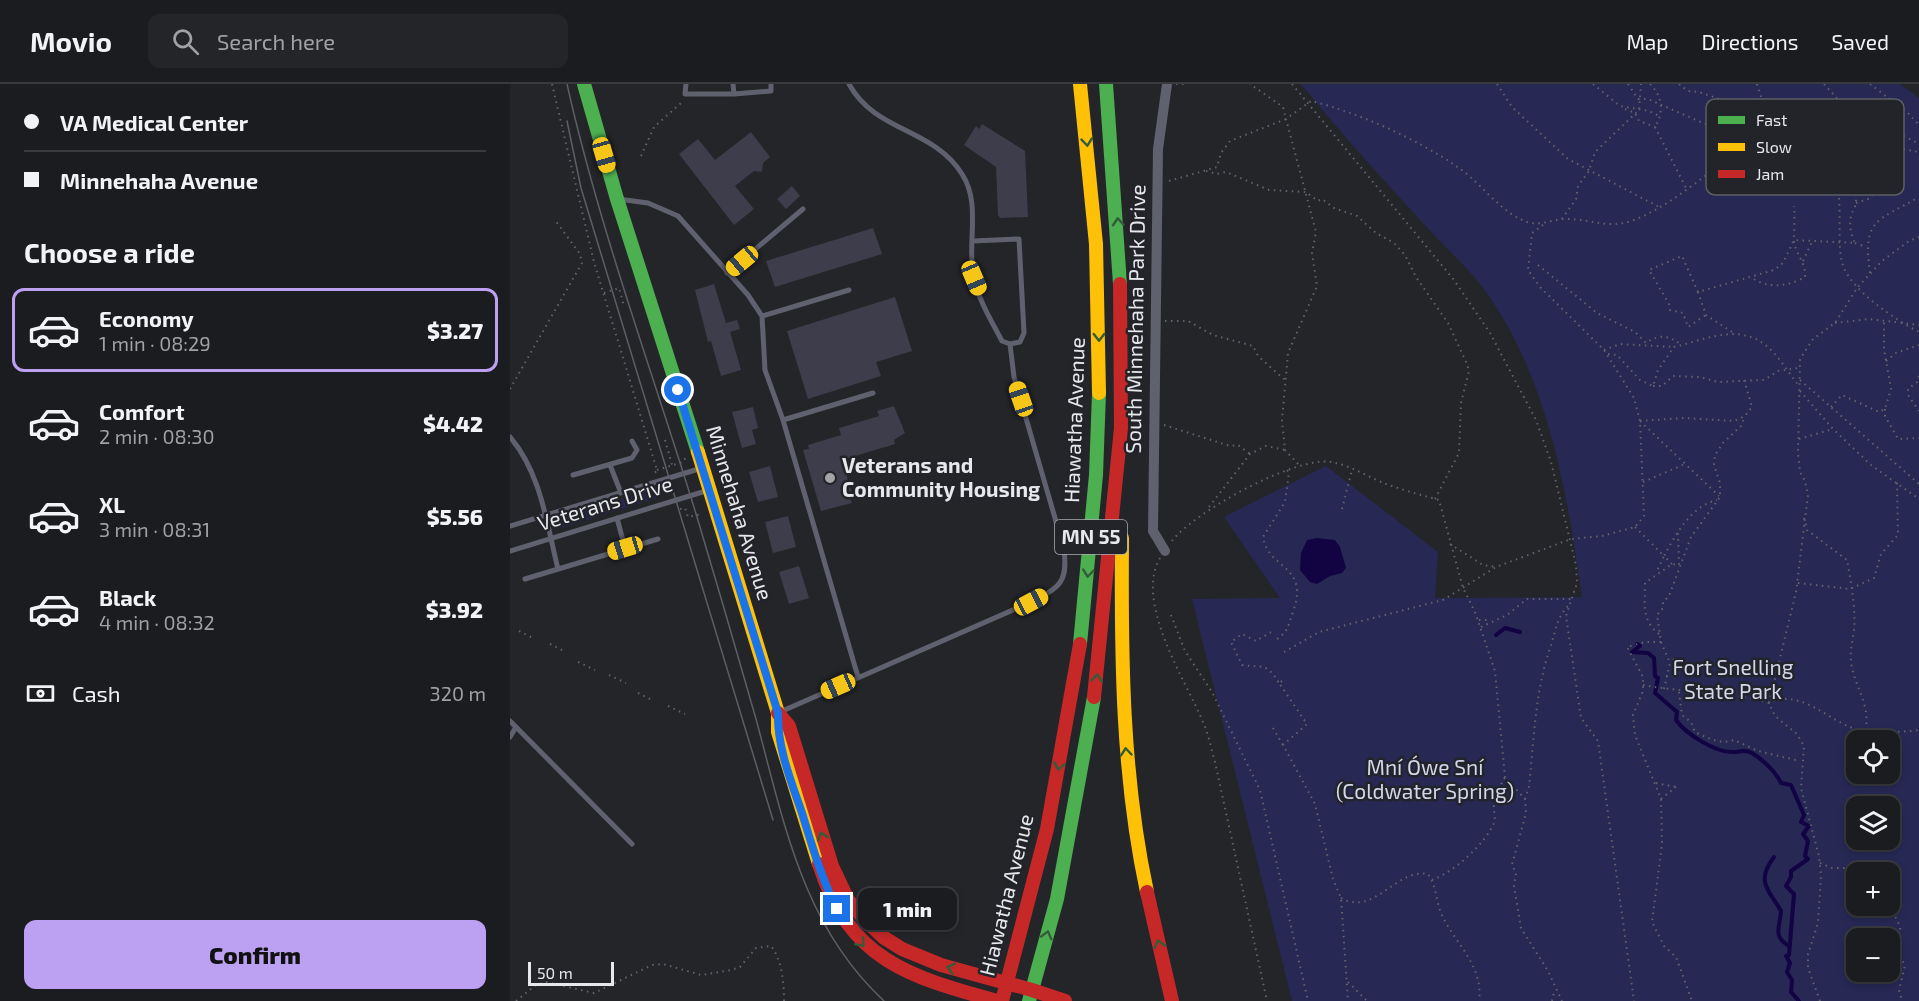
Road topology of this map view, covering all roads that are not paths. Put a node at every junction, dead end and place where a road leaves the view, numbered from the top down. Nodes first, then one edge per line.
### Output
1 (584, 84) edge
2 (686, 84) edge
3 (733, 84) edge
4 (771, 84) edge
5 (849, 84) edge
6 (1080, 84) edge
7 (1106, 84) edge
8 (1167, 84) edge
9 (734, 94) junction
10 (617, 199) junction
11 (803, 209) dead end
12 (973, 241) junction
13 (727, 273) junction
14 (849, 291) dead end
15 (762, 316) junction
16 (1010, 344) junction
17 (873, 393) dead end
18 (783, 420) junction
19 (1121, 428) junction
20 (510, 437) edge
21 (632, 441) dead end
22 (610, 465) junction
23 (704, 467) junction
24 (573, 475) dead end
25 (710, 490) junction
26 (621, 493) junction
27 (544, 516) junction
28 (617, 518) junction
29 (510, 526) edge
30 (550, 538) junction
31 (658, 539) dead end
32 (625, 548) junction
33 (510, 551) edge
34 (1165, 551) road end
35 (558, 569) junction
36 (525, 579) dead end
37 (858, 677) junction
38 (778, 713) junction
39 (510, 721) edge
40 (516, 727) junction
41 (510, 736) edge
42 (632, 844) dead end
43 (1007, 983) junction
44 (1031, 995) edge
45 (997, 1001) edge
46 (1002, 1001) edge
47 (1065, 1001) edge
48 (1172, 1001) edge

1 - 10 main road, Minnehaha Avenue
2 - 9 lane
3 - 9 lane
4 - 9 lane
5 - 12 lane
6 -> 43 main road, Hiawatha Avenue / MN 55
19 -> 7 main road, Hiawatha Avenue / MN 55
8 - 34 street, South Minnehaha Park Drive
10 - 13 lane
10 - 23 main road, Minnehaha Avenue
11 - 13 lane
12 - 16 lane
12 - 16 lane
13 - 15 lane
14 - 15 lane
15 - 18 lane
16 - 37 lane
17 - 18 lane
18 - 37 lane
44 -> 19 main road, Hiawatha Avenue
48 -> 19 main road, MN 55
20 - 27 lane
21 - 22 lane
22 - 24 lane
22 - 26 lane
23 - 25 main road, Minnehaha Avenue
23 - 26 lane, Veterans Drive
25 - 28 lane, Veterans Drive
25 - 38 main road, Minnehaha Avenue
26 - 27 lane, Veterans Drive
27 - 29 lane, Veterans Drive
27 - 30 lane
28 - 30 lane, Veterans Drive
28 - 32 lane
30 - 33 lane, Veterans Drive
30 - 35 lane
31 - 32 lane
32 - 35 lane
35 - 36 lane
37 - 38 lane
43 -> 38 main road, Minnehaha Avenue
38 -> 45 main road, Minnehaha Avenue
39 - 40 lane
40 - 41 lane
40 - 42 lane
43 - 44 main road, Minnehaha Avenue
43 - 46 main road, Hiawatha Avenue / MN 55
44 - 47 main road, Minnehaha Avenue

